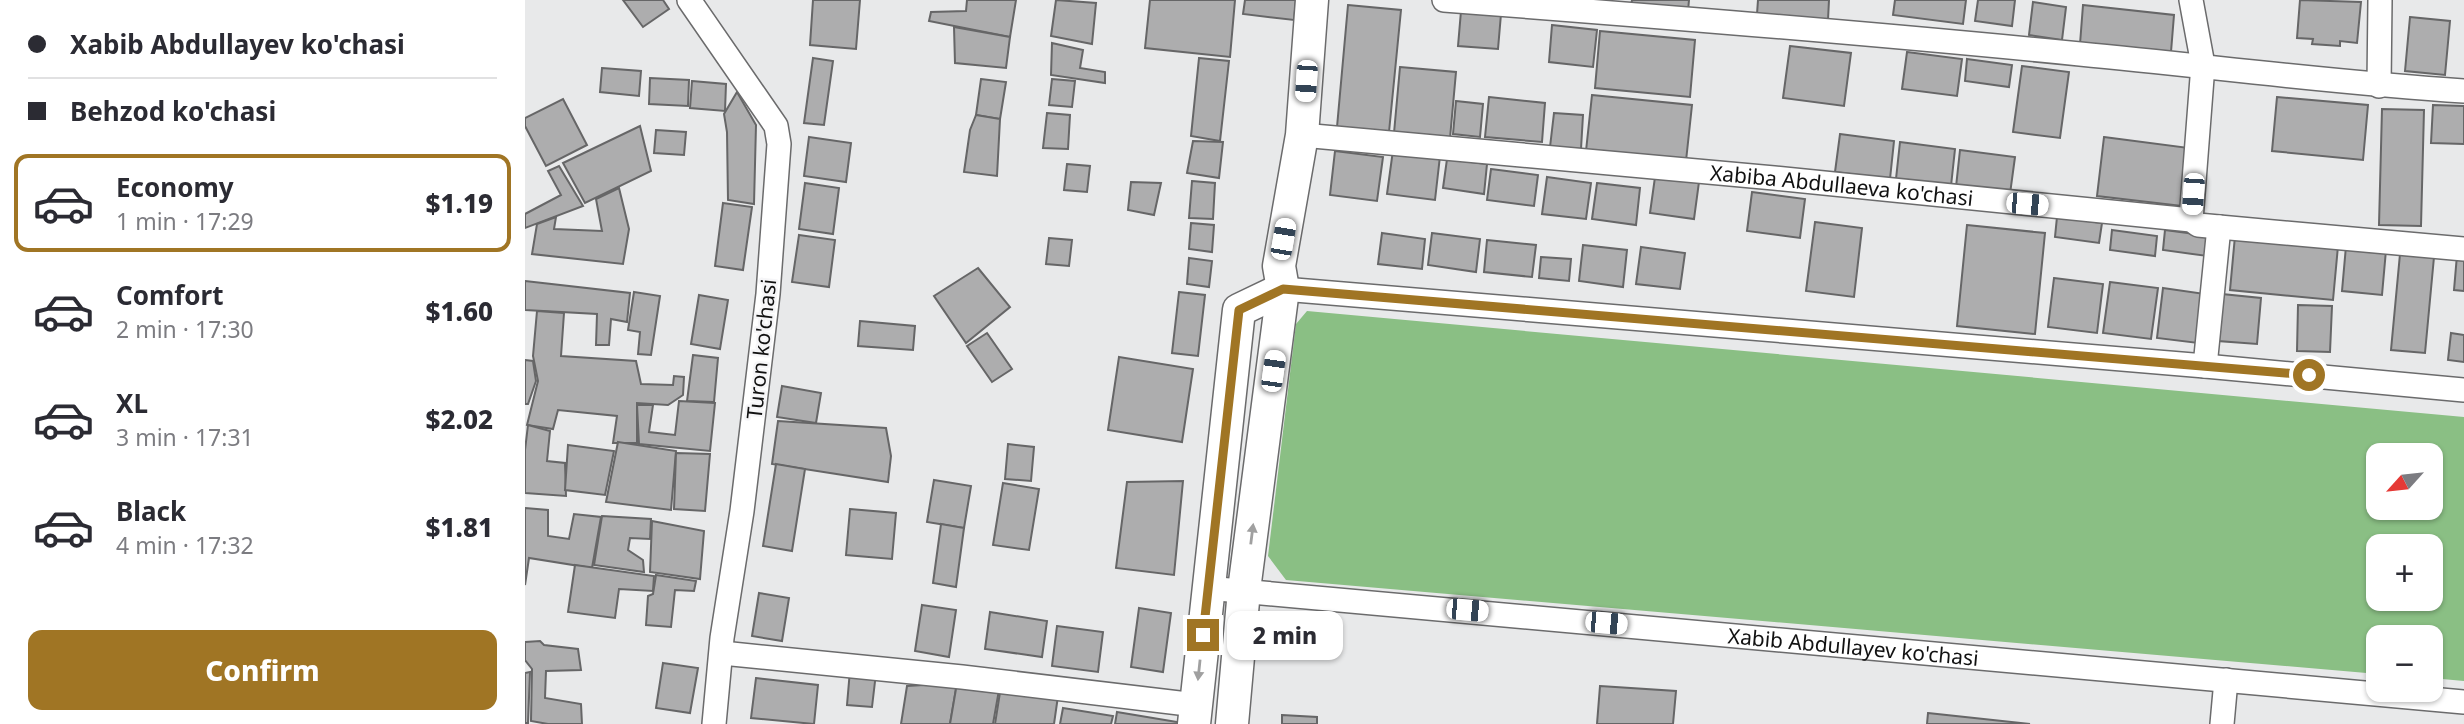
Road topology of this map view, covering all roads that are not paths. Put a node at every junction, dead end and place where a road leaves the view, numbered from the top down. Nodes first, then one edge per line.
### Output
1 (689, 0) edge
2 (1311, 0) edge
3 (1444, 0) edge
4 (2191, 0) edge
5 (2381, 0) edge
6 (1571, 5) edge
7 (2203, 65) junction
8 (2379, 86) junction
9 (2464, 91) edge
10 (1302, 135) junction
11 (2191, 220) junction
12 (2219, 227) junction
13 (2464, 249) edge
14 (1283, 289) junction
15 (2205, 366) junction
16 (2464, 390) edge
17 (1207, 588) junction
18 (1244, 590) junction
19 (722, 653) junction
20 (2226, 680) junction
21 (2464, 702) edge
22 (1195, 714) edge
23 (714, 724) edge
24 (1232, 724) edge
25 (2222, 724) edge

1 - 19 street, Turon ko'chasi
2 - 10 street
3 - 6 street
4 - 7 street
5 - 8 street
6 - 7 street
7 - 8 street
7 - 11 street
8 - 9 street
10 - 11 street, Xabiba Abdullaeva ko'chasi
10 - 14 street
11 - 12 street, Xabiba Abdullaeva ko'chasi
12 - 13 street, Xabiba Abdullaeva ko'chasi
12 - 15 street
14 - 15 street
14 - 17 street
18 -> 14 street
15 - 16 street
17 - 18 street, Xabib Abdullayev ko'chasi
17 -> 22 street
18 - 20 street, Xabib Abdullayev ko'chasi
18 - 24 street
19 - 22 street
19 - 23 street, Turon ko'chasi
20 - 21 street, Xabib Abdullayev ko'chasi
20 - 25 street

